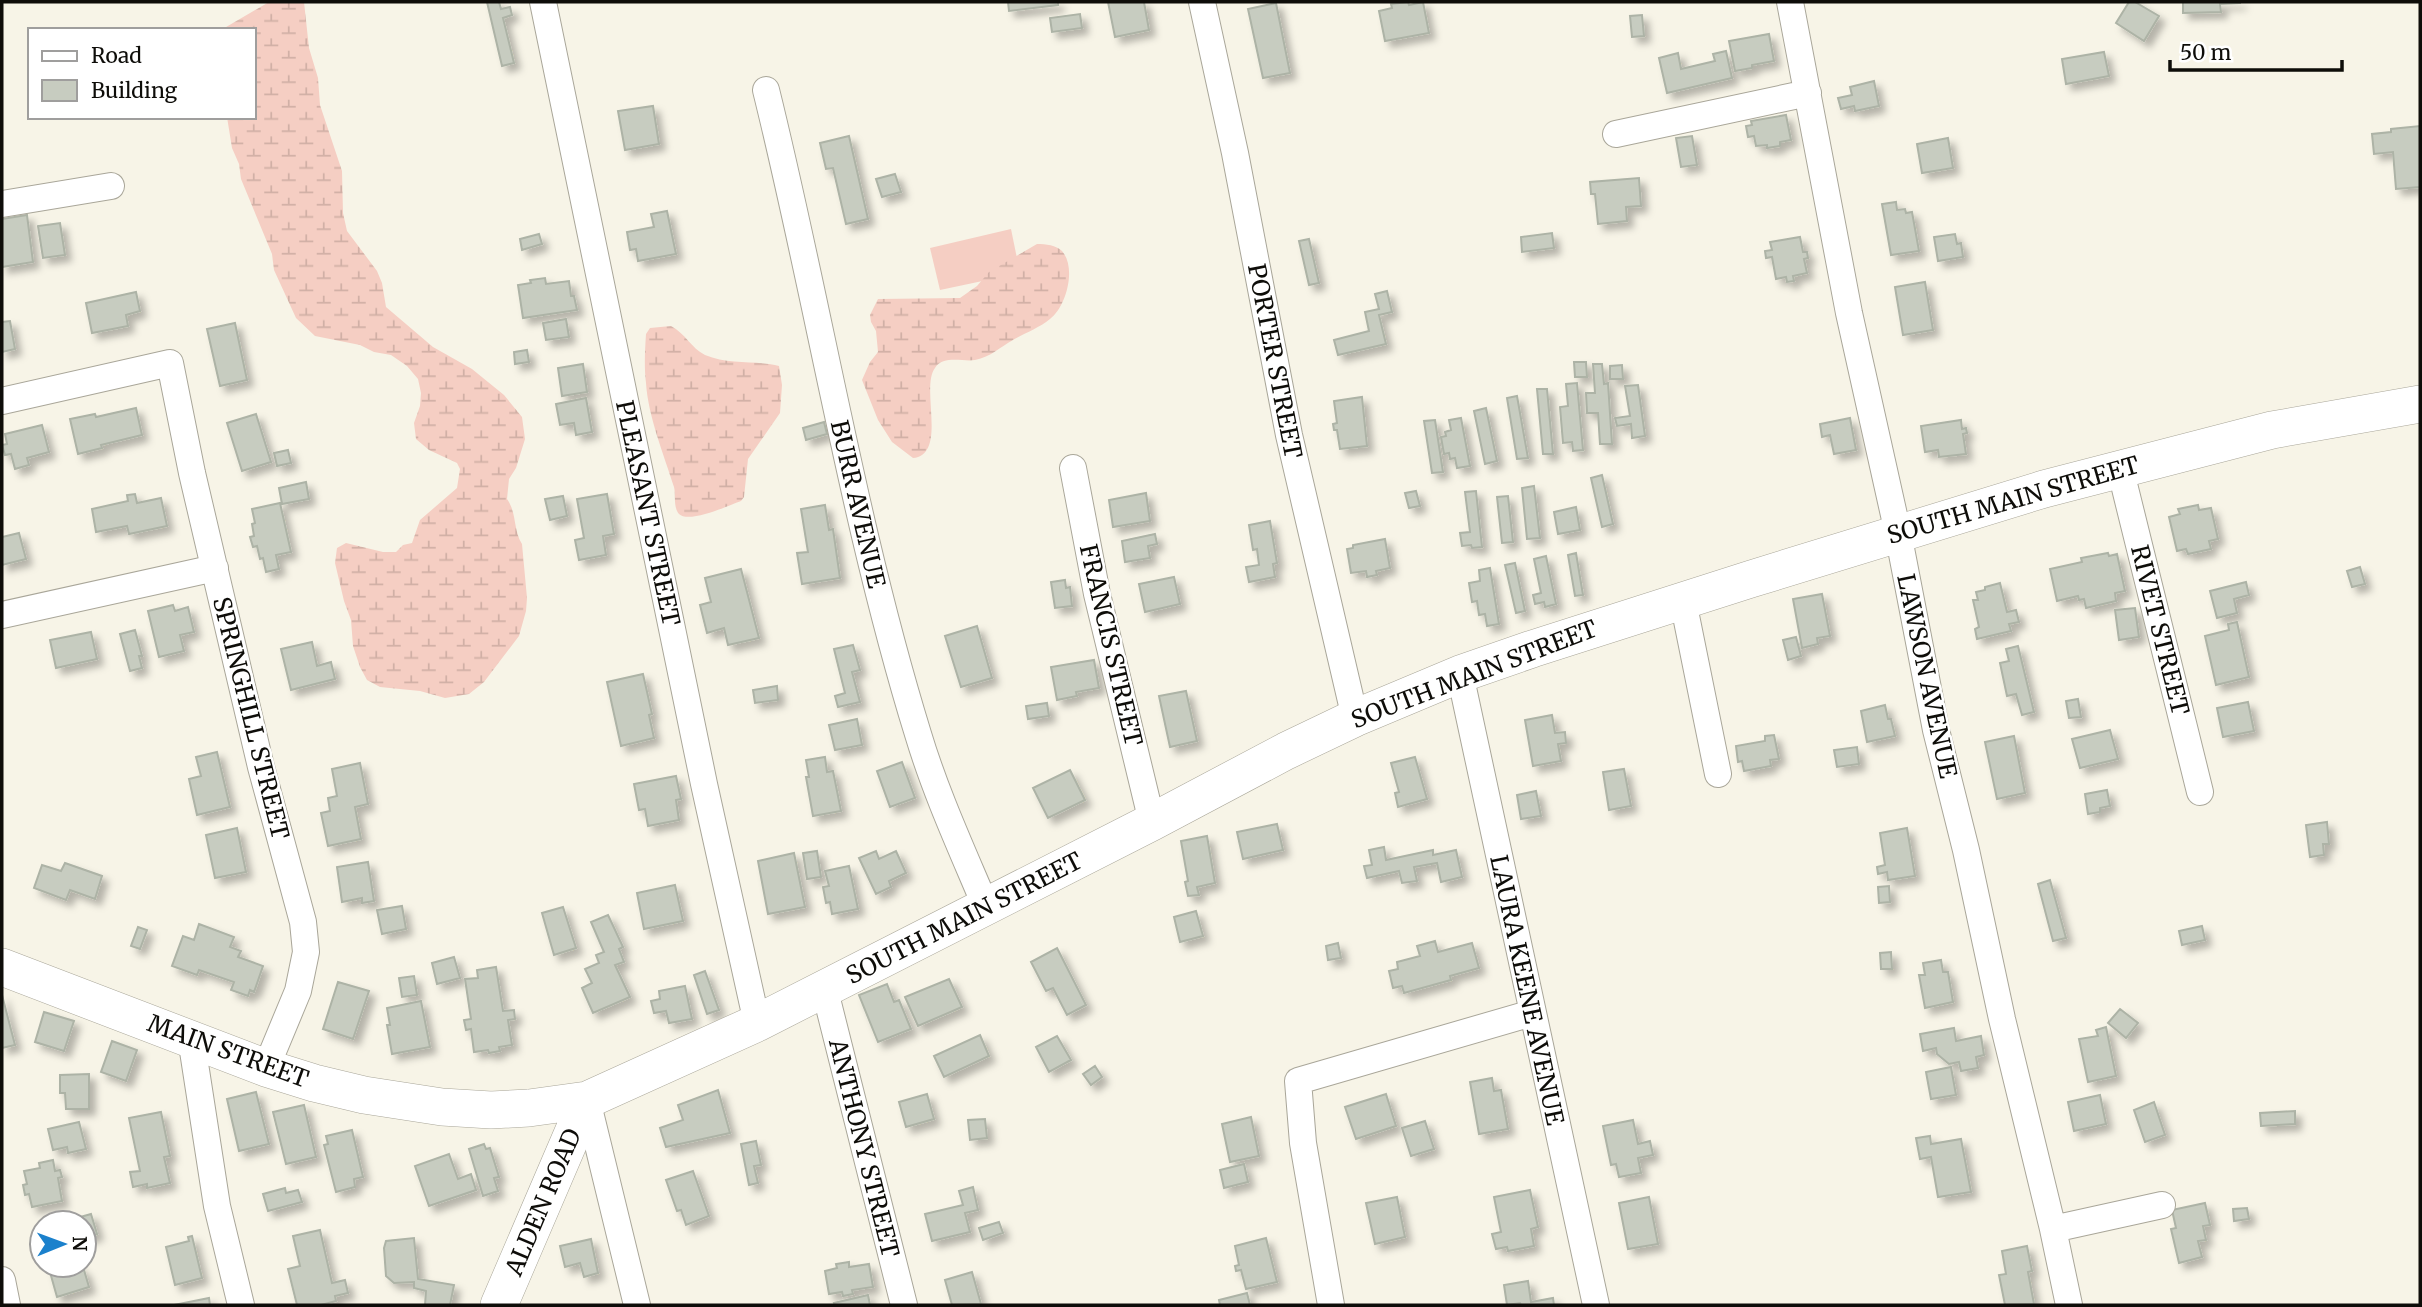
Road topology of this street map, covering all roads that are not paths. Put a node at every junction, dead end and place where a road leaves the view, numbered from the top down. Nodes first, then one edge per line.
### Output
1 (543, 2) edge
2 (1202, 2) edge
3 (1790, 2) edge
4 (766, 90) dead end
5 (1808, 93) junction
6 (1616, 134) dead end
7 (111, 186) dead end
8 (2, 204) edge
9 (2, 401) edge
10 (2420, 404) edge
11 (1073, 468) dead end
12 (2120, 468) junction
13 (1898, 533) junction
14 (215, 568) junction
15 (1683, 601) junction
16 (2, 615) edge
17 (1460, 674) junction
18 (1355, 718) junction
19 (1718, 774) dead end
20 (2200, 792) dead end
21 (1152, 822) junction
22 (986, 907) junction
23 (2, 967) edge
24 (822, 990) junction
25 (1532, 1013) junction
26 (757, 1023) junction
27 (191, 1038) junction
28 (266, 1068) junction
29 (587, 1100) junction
30 (461, 1109) joint
31 (2162, 1205) dead end
32 (2053, 1229) junction
33 (2, 1280) edge
34 (7, 1305) edge
35 (242, 1305) edge
36 (499, 1305) edge
37 (637, 1305) edge
38 (904, 1305) edge
39 (1331, 1305) edge
40 (1595, 1305) edge
41 (2069, 1305) edge

1 - 26 street, PLEASANT STREET
2 - 18 street, PORTER STREET
3 - 5 street, LAWSON AVENUE
4 - 22 street, BURR AVENUE
5 - 6 street
5 - 13 street, LAWSON AVENUE
7 - 8 street
9 - 14 street, SPRINGHILL STREET
10 - 12 main road, SOUTH MAIN STREET
11 - 21 street, FRANCIS STREET
12 - 13 main road, SOUTH MAIN STREET
12 - 20 street, RIVET STREET
13 - 15 main road, SOUTH MAIN STREET
13 - 32 street, LAWSON AVENUE
14 - 16 street
14 - 28 street, SPRINGHILL STREET
15 - 17 main road, SOUTH MAIN STREET
15 - 19 street
17 - 18 main road, SOUTH MAIN STREET
17 - 25 street, LAURA KEENE AVENUE
18 - 21 main road, SOUTH MAIN STREET
21 - 22 main road, SOUTH MAIN STREET
22 - 24 main road, SOUTH MAIN STREET
23 - 27 main road, MAIN STREET
24 - 26 main road, SOUTH MAIN STREET
24 - 38 street, ANTHONY STREET
25 - 39 street
25 - 40 street, LAURA KEENE AVENUE
26 - 29 main road, SOUTH MAIN STREET
27 - 28 main road, MAIN STREET
27 - 35 street
28 - 30 main road, MAIN STREET
29 - 30 main road, SOUTH MAIN STREET
29 - 36 main road, ALDEN ROAD
29 - 37 street
31 - 32 street
32 - 41 street, LAWSON AVENUE
33 - 34 street

